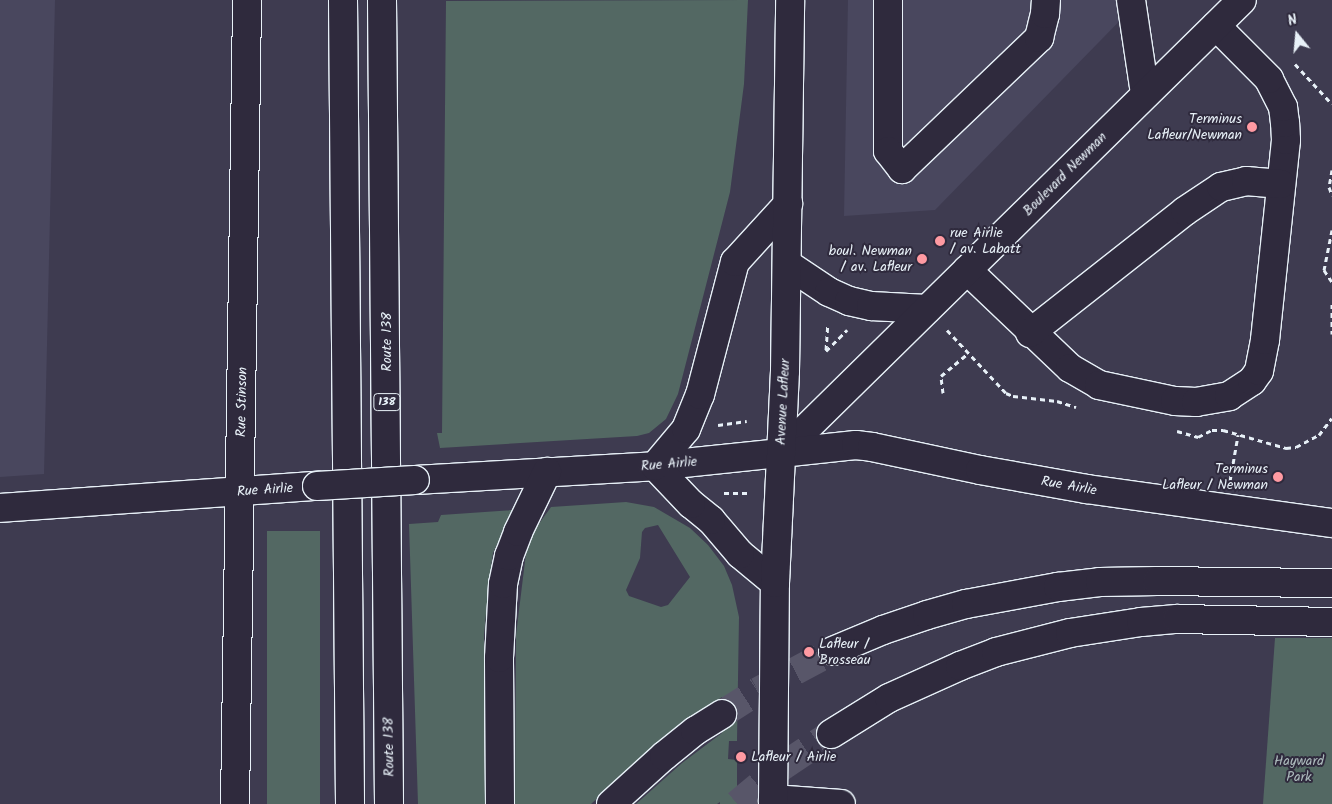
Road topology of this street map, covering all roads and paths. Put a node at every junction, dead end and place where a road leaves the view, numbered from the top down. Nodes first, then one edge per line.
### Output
1 (247, 0) edge
2 (342, 0) edge
3 (382, 0) edge
4 (790, 0) edge
5 (888, 0) edge
6 (1046, 0) edge
7 (1131, 0) edge
8 (1242, 0) edge
9 (1216, 26) junction
10 (1291, 59) dead end
11 (1146, 94) junction
12 (1332, 104) edge
13 (1332, 170) edge
14 (1281, 184) junction
15 (1332, 195) edge
16 (788, 204) junction
17 (1332, 230) edge
18 (787, 264) junction
19 (967, 270) junction
20 (1332, 282) edge
21 (1332, 304) edge
22 (927, 309) junction
23 (828, 322) dead end
24 (850, 328) dead end
25 (1030, 333) junction
26 (1332, 334) edge
27 (968, 353) dead end
28 (942, 393) dead end
29 (747, 421) dead end
30 (712, 426) dead end
31 (1238, 435) dead end
32 (781, 453) junction
33 (655, 466) junction
34 (1232, 471) dead end
35 (547, 472) junction
36 (238, 492) junction
37 (0, 508) edge
38 (1332, 523) edge
39 (775, 583) junction
40 (1332, 584) edge
41 (1332, 622) edge
42 (833, 651) tunnel mouth
43 (722, 714) tunnel mouth
44 (831, 734) tunnel mouth
45 (773, 802) edge
46 (235, 804) edge
47 (350, 804) edge
48 (389, 804) edge
49 (500, 804) edge
50 (611, 804) edge
51 (842, 804) edge

1 - 36 main road, Rue Stinson
2 - 47 main road
3 - 48 main road, Route 138 / 138
4 - 16 main road, Avenue Lafleur
5 - 6 main road
7 - 11 main road
8 - 9 main road, Boulevard Newman
9 - 11 main road, Boulevard Newman
9 - 14 main road
10 - 12 path
11 - 19 main road, Boulevard Newman
13 - 15 path
14 - 25 main road
14 - 25 main road
16 - 18 main road, Avenue Lafleur
16 - 33 main road
17 - 20 path
18 - 22 main road
18 - 32 main road, Avenue Lafleur
19 - 22 main road, Boulevard Newman
19 - 25 main road
21 - 26 path
22 - 32 main road, Boulevard Newman
23 - 24 path
27 - 28 path
29 - 30 path
31 - 34 path
32 - 33 main road, Rue Airlie
32 - 38 main road, Rue Airlie
32 - 39 main road, Avenue Lafleur
33 - 35 main road, Rue Airlie
33 - 39 main road
35 - 36 main road, Rue Airlie, bridge
35 - 49 main road
36 - 37 main road, Rue Airlie
36 - 46 main road, Rue Stinson
39 - 45 main road, Avenue Lafleur
40 - 42 main road
41 - 44 main road
43 - 50 main road
45 - 51 main road

